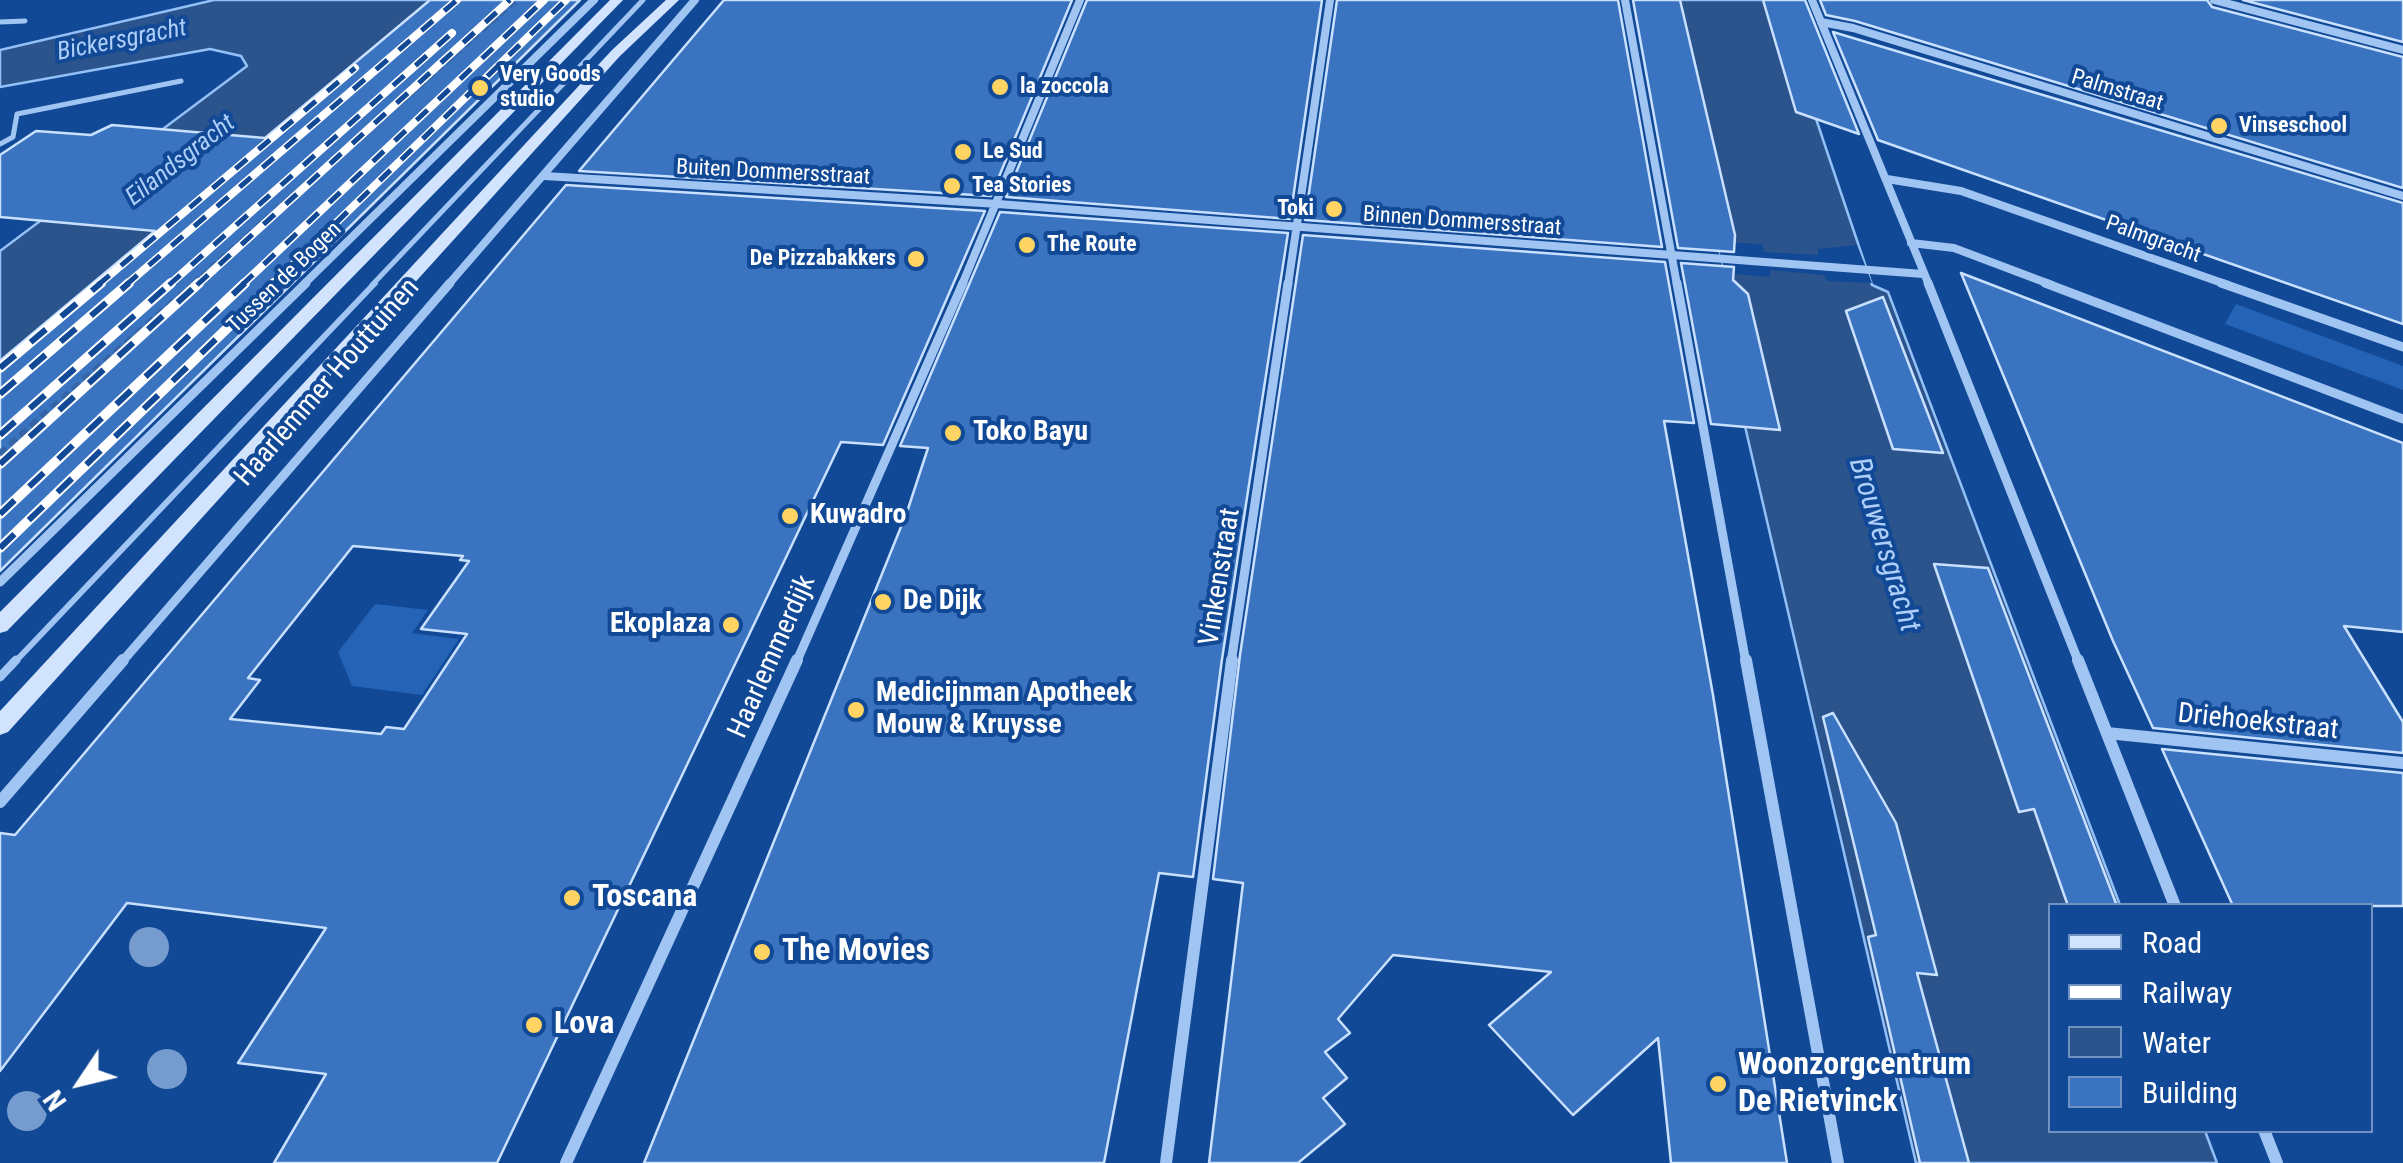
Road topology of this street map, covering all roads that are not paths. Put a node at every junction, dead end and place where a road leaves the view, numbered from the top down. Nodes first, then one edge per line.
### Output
1 (594, 0) edge
2 (617, 0) edge
3 (643, 0) edge
4 (674, 0) edge
5 (696, 0) edge
6 (1080, 0) edge
7 (1330, 0) edge
8 (1624, 0) edge
9 (1812, 0) edge
10 (2214, 0) edge
11 (25, 21) dead end
12 (0, 22) edge
13 (1820, 22) junction
14 (2403, 50) edge
15 (181, 81) dead end
16 (0, 144) edge
17 (545, 176) junction
18 (1887, 179) junction
19 (2403, 196) edge
20 (998, 204) junction
21 (1298, 228) junction
22 (1911, 243) junction
23 (1672, 254) junction
24 (1923, 274) junction
25 (2403, 347) edge
26 (2403, 419) edge
27 (0, 582) edge
28 (0, 625) edge
29 (0, 677) edge
30 (0, 726) edge
31 (2107, 733) junction
32 (2403, 763) edge
33 (0, 802) edge
34 (2174, 903) edge
35 (2265, 1133) edge
36 (566, 1163) edge
37 (1166, 1163) edge
38 (1838, 1163) edge
39 (2277, 1163) edge

1 - 27 street, Tussen de Bogen
2 - 28 street, Haarlemmer Houttuinen
3 - 29 lane, Haarlemmer Houttuinen
4 - 30 street, Haarlemmer Houttuinen
5 - 17 street, Haarlemmer Houttuinen
6 - 20 street, Haarlemmerdijk
7 - 21 street, Vinkenstraat
8 - 23 street
9 - 13 street
10 - 14 street
11 - 12 lane
13 - 18 street
13 - 19 street, Palmstraat
15 - 16 lane
17 - 20 street, Buiten Dommersstraat
17 - 33 street, Haarlemmer Houttuinen
18 - 22 street
18 - 25 street, Palmgracht
20 - 21 street, Binnen Dommersstraat
20 - 36 street, Haarlemmerdijk
21 - 23 street, Binnen Dommersstraat
21 - 37 street, Vinkenstraat
22 - 24 street
22 - 26 street
23 - 24 street, Binnen Dommersstraat
23 - 38 street
24 - 31 street
31 - 32 street, Driehoekstraat
31 - 34 street
35 - 39 street

